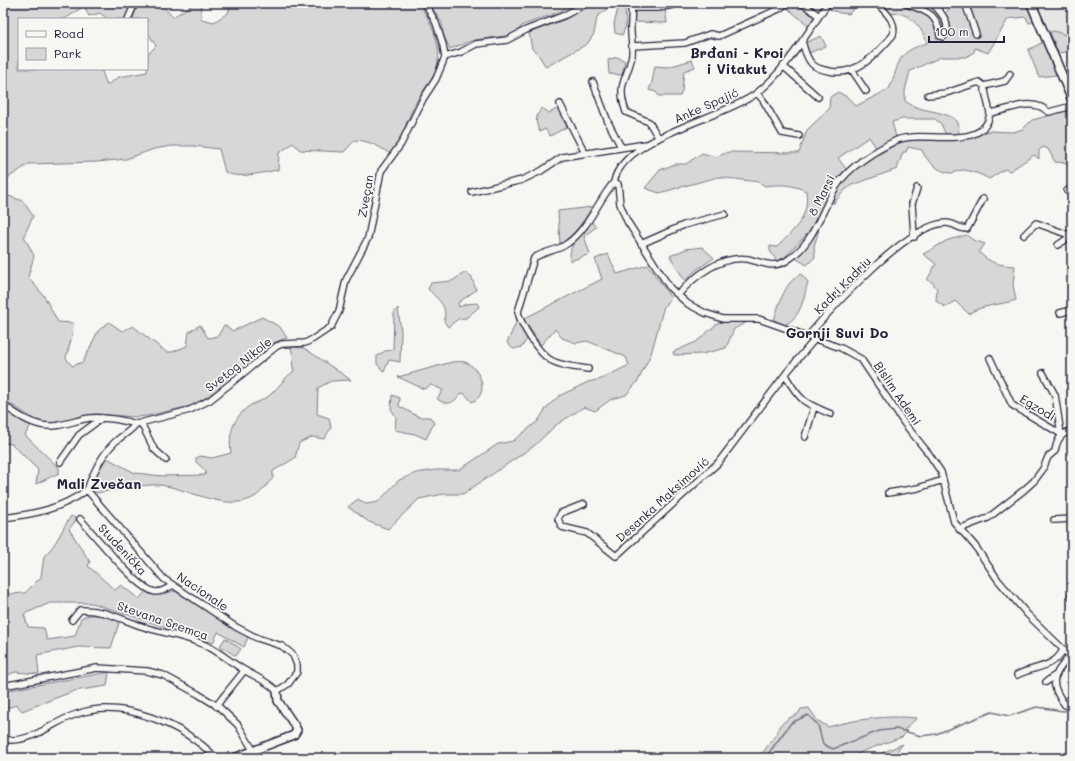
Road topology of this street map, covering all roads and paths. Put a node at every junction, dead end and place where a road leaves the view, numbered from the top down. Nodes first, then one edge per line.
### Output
1 (135, 3) edge
2 (425, 3) edge
3 (587, 3) edge
4 (681, 3) edge
5 (786, 3) edge
6 (802, 3) edge
7 (828, 3) edge
8 (876, 3) edge
9 (905, 3) edge
10 (932, 3) edge
11 (965, 3) edge
12 (1031, 3) edge
13 (630, 6) edge
14 (819, 16) junction
15 (128, 18) edge
16 (976, 34) dead end
17 (802, 41) junction
18 (632, 46) junction
19 (444, 57) junction
20 (783, 66) junction
21 (852, 70) junction
22 (1010, 74) dead end
23 (593, 82) dead end
24 (984, 86) junction
25 (866, 91) dead end
26 (757, 93) junction
27 (928, 95) dead end
28 (818, 97) dead end
29 (1072, 99) edge
30 (560, 104) dead end
31 (1072, 106) edge
32 (990, 113) junction
33 (799, 136) dead end
34 (658, 137) junction
35 (646, 144) junction
36 (620, 147) junction
37 (586, 153) junction
38 (614, 182) junction
39 (917, 188) dead end
40 (472, 192) dead end
41 (983, 200) dead end
42 (725, 214) dead end
43 (1024, 235) dead end
44 (1072, 236) edge
45 (914, 237) junction
46 (641, 244) junction
47 (1058, 245) dead end
48 (678, 295) junction
49 (1072, 310) edge
50 (1060, 313) dead end
51 (807, 337) junction
52 (815, 339) junction
53 (304, 343) joint
54 (990, 358) dead end
55 (588, 369) dead end
56 (1043, 373) dead end
57 (785, 375) junction
58 (3, 405) edge
59 (814, 407) junction
60 (831, 414) dead end
61 (102, 418) junction
62 (139, 424) junction
63 (1072, 430) edge
64 (1061, 434) junction
65 (805, 437) dead end
66 (166, 460) dead end
67 (60, 462) dead end
68 (943, 480) junction
69 (87, 490) junction
70 (888, 493) dead end
71 (584, 504) dead end
72 (3, 518) edge
73 (80, 519) dead end
74 (1054, 520) dead end
75 (1072, 520) edge
76 (959, 529) junction
77 (174, 585) junction
78 (72, 620) dead end
79 (1064, 650) junction
80 (1071, 654) edge
81 (244, 671) junction
82 (1017, 674) dead end
83 (1054, 676) junction
84 (1046, 682) dead end
85 (3, 686) edge
86 (277, 691) junction
87 (216, 706) junction
88 (1072, 706) edge
89 (3, 739) edge
90 (253, 750) junction
91 (216, 758) edge
92 (234, 758) edge

1 - 15 street
2 - 19 street, Zveçan
3 - 19 street
4 - 13 street
5 - 18 street
6 - 14 street
7 - 14 street, Anke Spajić
8 - 21 street
9 - 10 street
11 - 16 street
12 - 29 main road
13 - 18 street
14 - 17 street, Anke Spajić
17 - 20 street, Anke Spajić
17 - 21 street
18 - 34 street
19 - 53 street, Zveçan
20 - 26 street, Anke Spajić
20 - 28 street
21 - 25 street
22 - 24 street
23 - 36 street
24 - 27 street
24 - 32 street
26 - 33 street
26 - 34 street, Anke Spajić
30 - 37 street
31 - 32 street
32 - 48 street, 8 Marsi
34 - 35 street, Anke Spajić
35 - 36 street
35 - 38 street
36 - 37 street
37 - 40 street
38 - 46 street, Bislim Ademi
38 - 55 street
39 - 45 street
41 - 45 street, Kadri Kadriu
42 - 46 street
43 - 44 street
44 - 47 street
45 - 51 street, Kadri Kadriu
46 - 48 street, Bislim Ademi
48 - 51 street, Bislim Ademi
49 - 50 street
51 - 52 street, Bislim Ademi
52 - 57 street, Desanka Maksimović
52 - 68 street, Bislim Ademi
53 - 62 street, Svetog Nikole
54 - 64 street, Egzodi
56 - 64 street, Egzodi
57 - 59 street
57 - 71 street, Desanka Maksimović
58 - 61 street
59 - 60 street
59 - 65 street
61 - 62 street
61 - 67 street
62 - 66 street
62 - 69 street, Svetog Nikole
63 - 64 street
64 - 76 street
68 - 70 street
68 - 76 street, Bislim Ademi
69 - 72 street
69 - 77 street, Nacionale
73 - 77 street, Studenička
74 - 75 street
76 - 79 street, Bislim Ademi
77 - 86 street, Nacionale
78 - 81 street, Stevana Sremca
79 - 80 street, Bislim Ademi
79 - 82 street
80 - 83 street
81 - 86 street, Stevana Sremca
81 - 87 street
83 - 84 street
83 - 88 street
85 - 87 street
86 - 90 street
87 - 90 street
89 - 91 street
90 - 92 street

